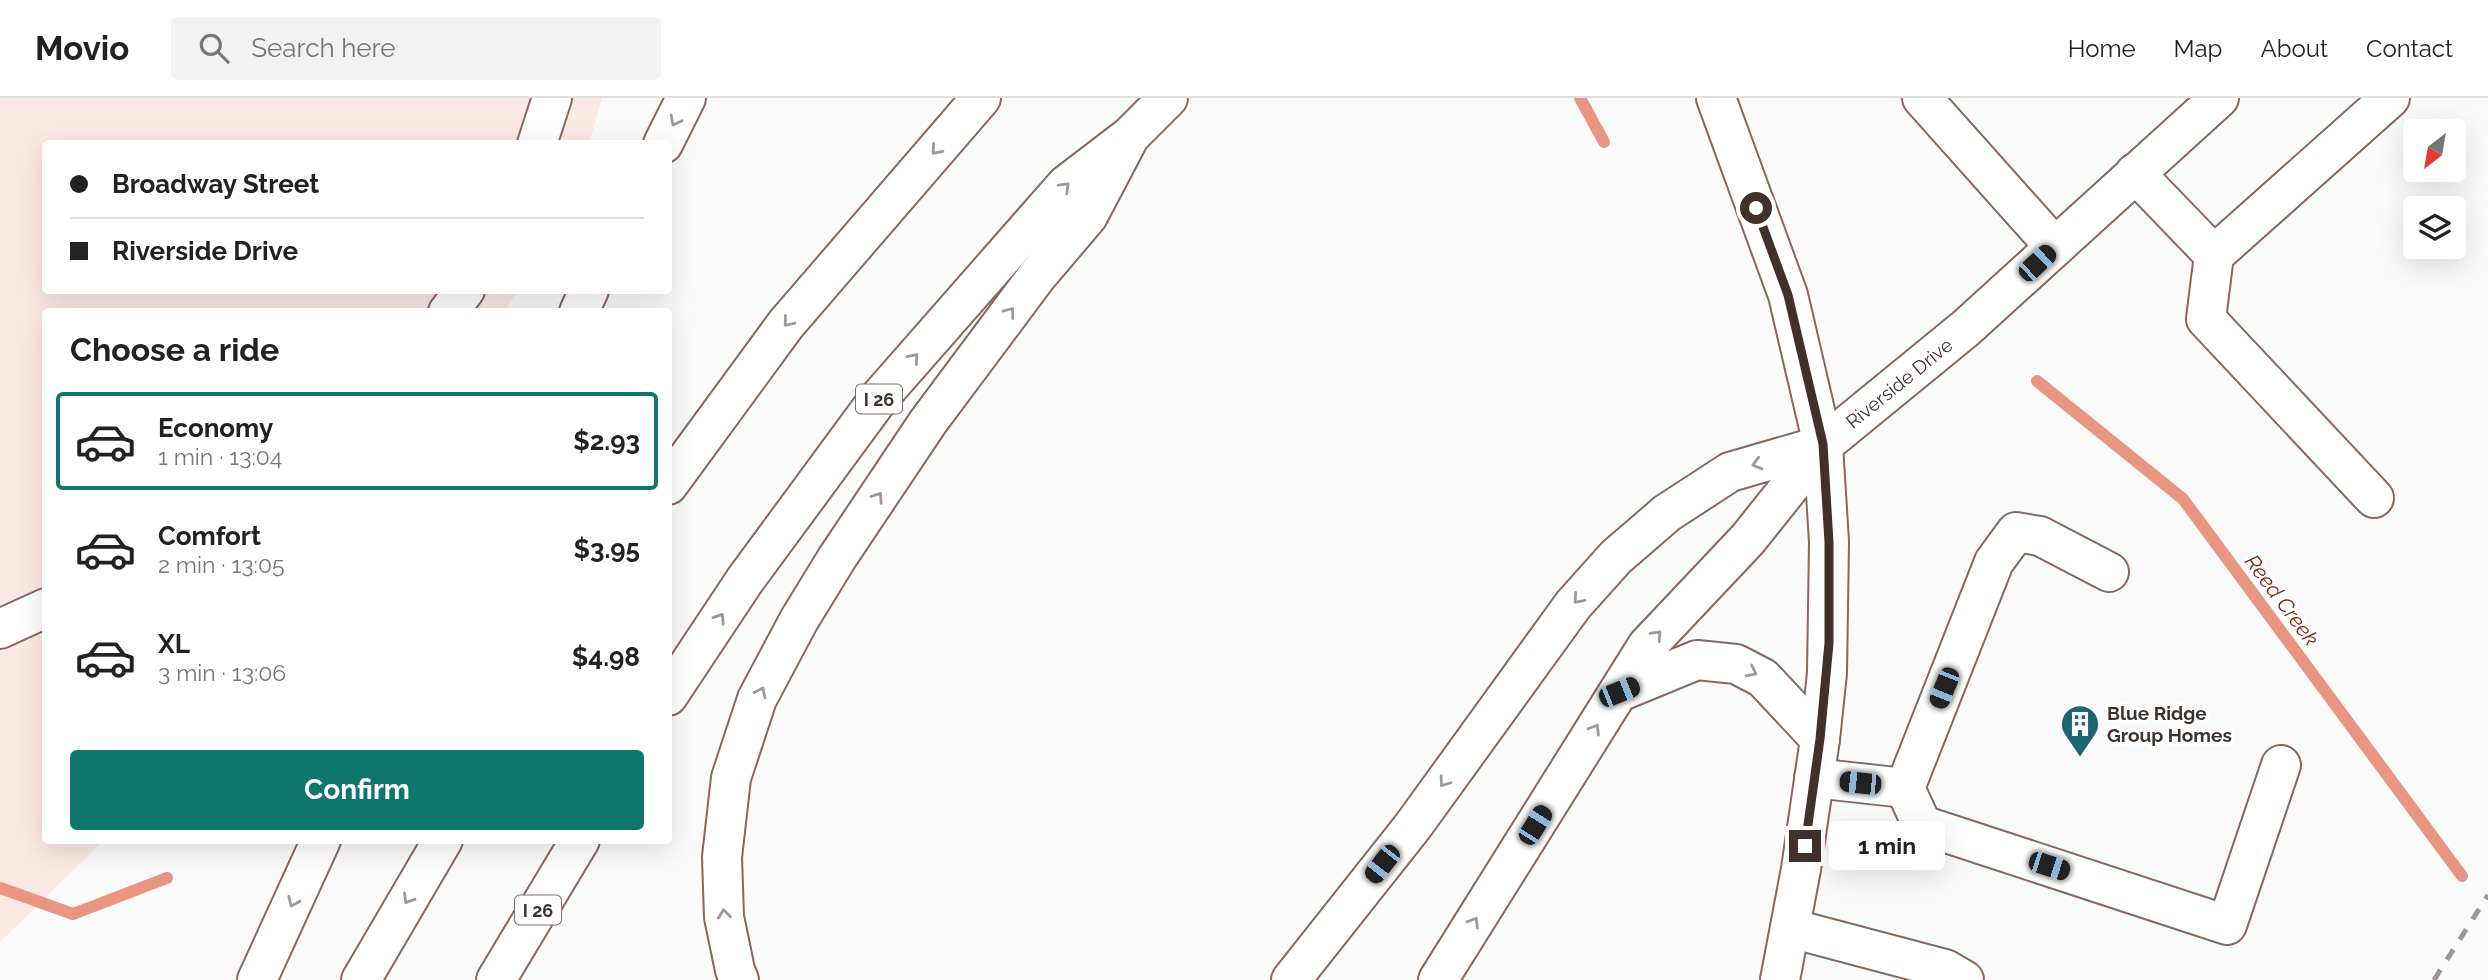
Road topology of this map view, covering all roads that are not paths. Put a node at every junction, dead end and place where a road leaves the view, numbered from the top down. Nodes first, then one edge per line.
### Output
1 (552, 98) edge
2 (687, 98) edge
3 (981, 98) edge
4 (1168, 98) edge
5 (1716, 98) edge
6 (1922, 98) edge
7 (2219, 98) edge
8 (2390, 98) edge
9 (1129, 136) junction
10 (538, 140) edge
11 (665, 140) edge
12 (2135, 173) junction
13 (2055, 247) junction
14 (2214, 255) junction
15 (462, 294) edge
16 (451, 308) edge
17 (1823, 444) junction
18 (672, 480) edge
19 (2374, 498) dead end
20 (2109, 572) dead end
21 (42, 610) edge
22 (0, 629) edge
23 (672, 690) edge
24 (1619, 692) junction
25 (1820, 739) junction
26 (2281, 765) dead end
27 (1814, 778) junction
28 (1905, 788) junction
29 (319, 844) edge
30 (441, 844) edge
31 (578, 844) edge
32 (1790, 928) junction
33 (257, 980) edge
34 (361, 980) edge
35 (496, 980) edge
36 (739, 980) edge
37 (1292, 980) edge
38 (1438, 980) edge
39 (1780, 980) edge
40 (1964, 980) edge

1 - 10 main road
2 -> 11 main road
3 -> 18 main road
4 - 9 main road, I 26
5 - 17 main road
6 - 13 main road
7 - 12 main road, Riverside Drive
8 - 14 main road
23 -> 9 main road, I 26
36 -> 9 main road
12 - 13 main road, Riverside Drive
12 - 14 main road
13 - 17 main road, Riverside Drive
14 - 19 main road
15 - 16 main road
24 -> 17 main road
17 - 25 main road
17 -> 37 main road
20 - 28 main road
21 - 22 main road
24 -> 25 main road
38 -> 24 main road
25 - 27 main road
26 - 28 main road
27 - 28 main road
27 - 32 main road
29 -> 33 main road
30 -> 34 main road
31 - 35 main road, I 26
32 - 39 main road
32 - 40 main road

